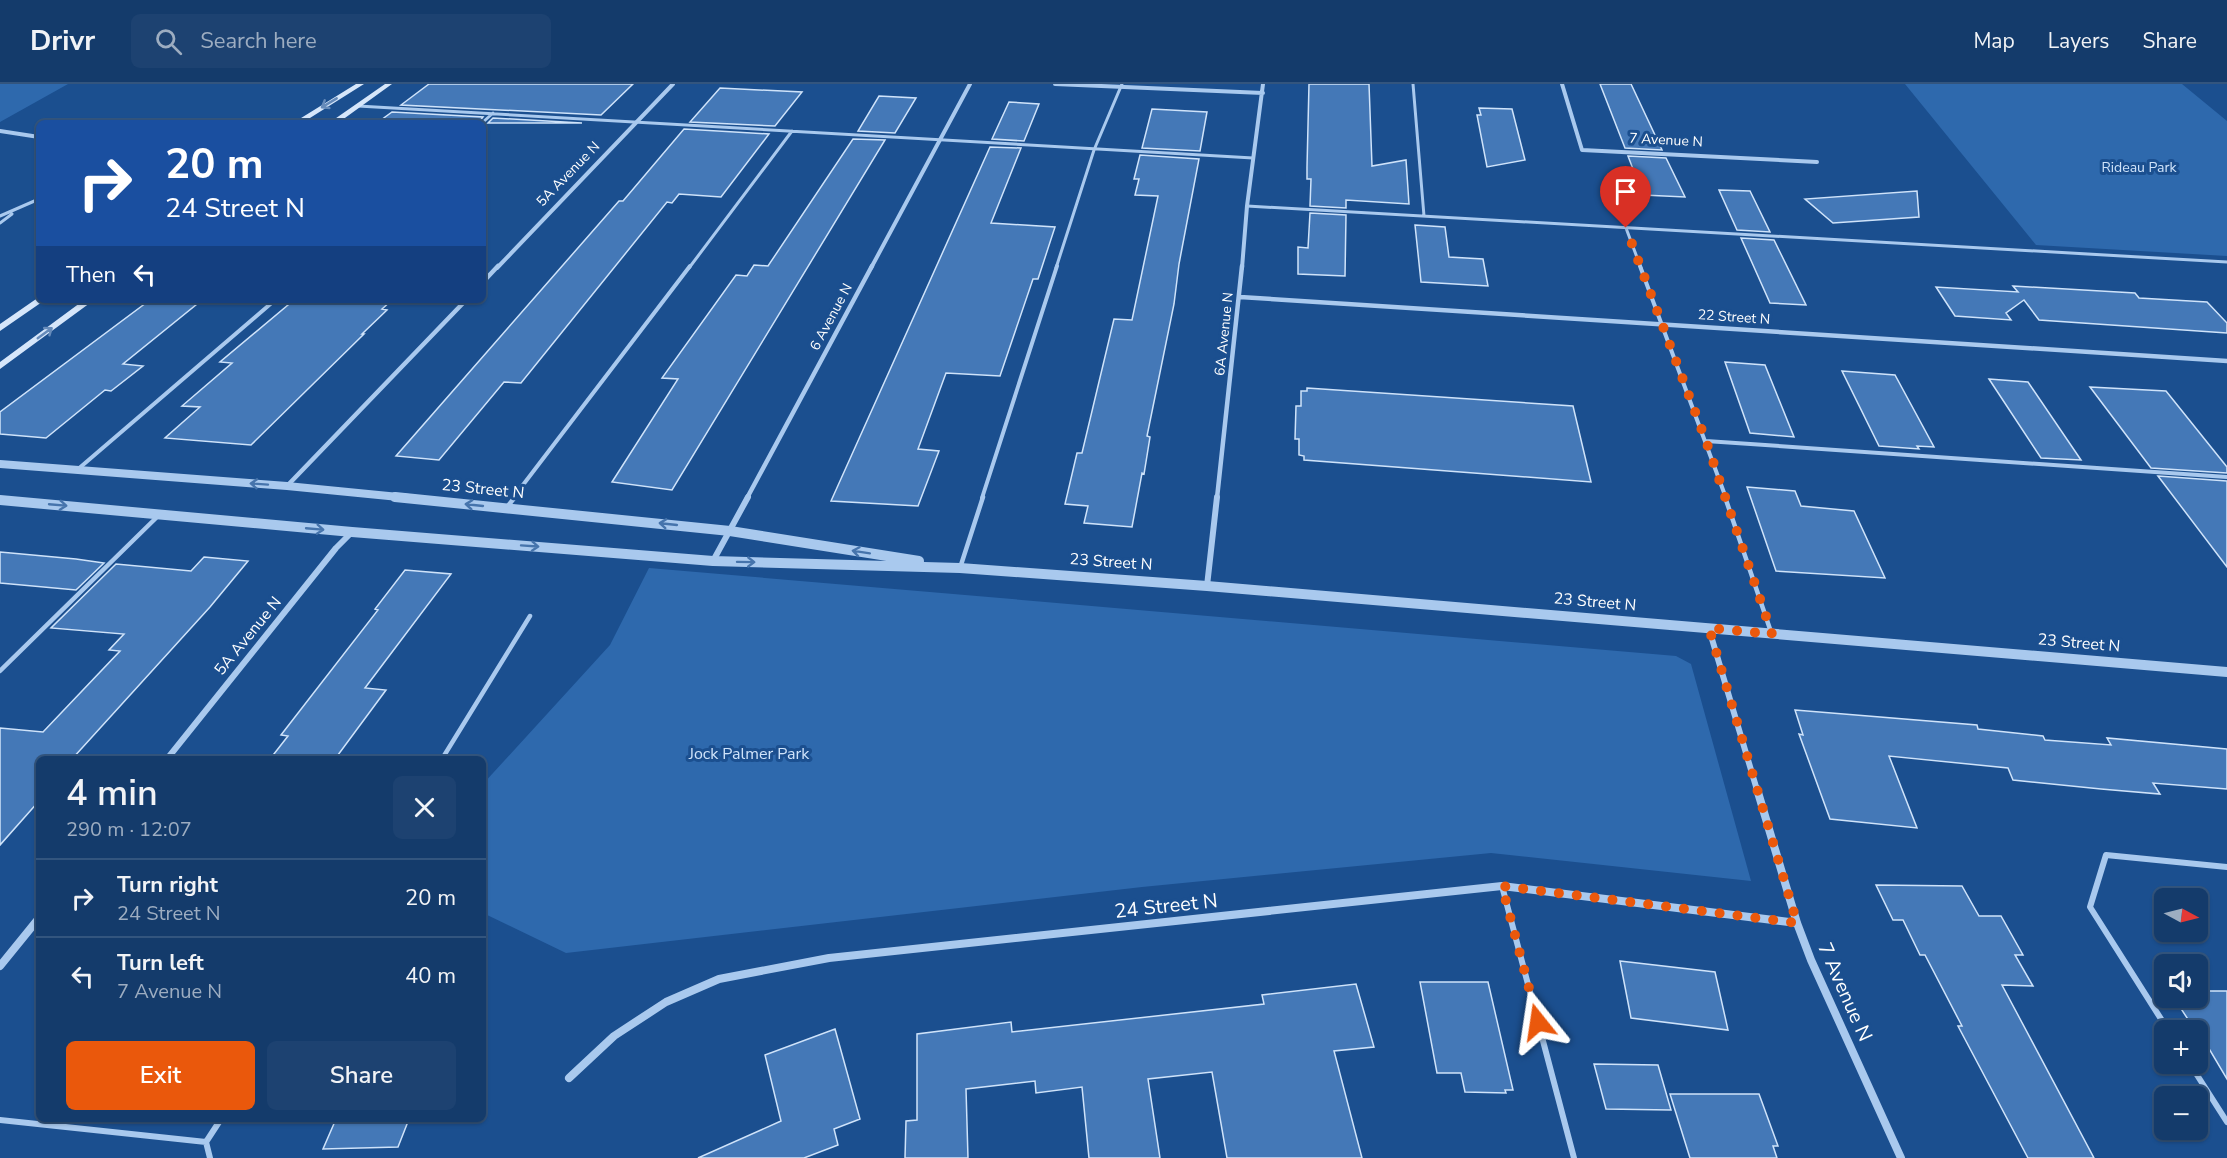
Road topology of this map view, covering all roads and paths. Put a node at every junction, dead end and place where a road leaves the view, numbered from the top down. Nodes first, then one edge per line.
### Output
1 (361, 84) edge
2 (389, 84) edge
3 (673, 84) edge
4 (970, 84) edge
5 (1055, 84) edge
6 (1263, 84) edge
7 (1413, 84) edge
8 (1562, 84) edge
9 (1122, 85) edge
10 (1263, 93) junction
11 (358, 106) junction
12 (493, 113) junction
13 (302, 120) edge
14 (337, 120) edge
15 (485, 120) edge
16 (637, 122) junction
17 (0, 131) edge
18 (792, 131) junction
19 (36, 137) edge
20 (940, 141) junction
21 (1094, 150) junction
22 (1253, 158) junction
23 (1817, 162) dead end
24 (36, 200) edge
25 (1246, 206) junction
26 (19, 209) junction
27 (0, 216) edge
28 (1424, 216) junction
29 (0, 223) edge
30 (1626, 228) junction
31 (2227, 262) edge
32 (486, 279) edge
33 (1240, 297) junction
34 (36, 302) edge
35 (86, 303) edge
36 (272, 303) edge
37 (463, 303) edge
38 (1661, 324) junction
39 (0, 328) edge
40 (2227, 361) edge
41 (0, 366) edge
42 (1706, 441) junction
43 (0, 464) edge
44 (77, 470) junction
45 (2227, 477) edge
46 (287, 486) junction
47 (0, 500) edge
48 (507, 508) junction
49 (159, 515) junction
50 (730, 531) junction
51 (352, 532) junction
52 (713, 561) junction
53 (960, 568) junction
54 (1207, 586) junction
55 (530, 616) dead end
56 (1709, 628) junction
57 (1772, 634) junction
58 (0, 671) edge
59 (2227, 672) edge
60 (169, 756) edge
61 (444, 756) edge
62 (2227, 867) edge
63 (1502, 886) junction
64 (36, 922) edge
65 (1797, 923) junction
66 (0, 966) edge
67 (2162, 1020) edge
68 (2196, 1074) edge
69 (569, 1078) dead end
70 (0, 1120) edge
71 (219, 1122) edge
72 (2227, 1122) edge
73 (206, 1142) junction
74 (210, 1158) edge
75 (1574, 1158) edge
76 (1901, 1158) edge

1 -> 13 main road
2 - 11 main road
3 - 16 street, 5A Avenue N
4 - 20 street, 6 Avenue N
5 - 9 street
6 - 10 street, 6A Avenue N
7 - 28 lane
8 - 23 street, 7 Avenue N
9 - 10 street
9 - 21 lane
10 - 22 street, 6A Avenue N
11 - 12 lane
11 - 14 main road
12 - 15 lane
12 - 16 lane
16 - 18 lane
16 - 32 street, 5A Avenue N
17 - 19 street
18 - 20 lane
18 - 48 lane
20 - 21 lane
20 - 50 street, 6 Avenue N
21 - 22 lane
21 - 53 lane
22 - 25 street, 6A Avenue N
24 - 26 lane
25 - 28 lane
25 - 33 street, 6A Avenue N
26 - 27 lane
26 - 29 lane
28 - 30 lane
30 - 31 lane
30 - 38 lane
33 - 38 street, 22 Street N
33 - 54 street, 6A Avenue N
34 - 39 main road
41 -> 35 main road
36 - 44 lane
37 - 46 street
38 - 40 street, 22 Street N
38 - 42 lane
42 - 45 lane
42 - 57 lane
43 - 44 street, 23 Street N
46 -> 44 street, 23 Street N
48 -> 46 street, 23 Street N
47 -> 49 street, 23 Street N
50 -> 48 street, 23 Street N
49 -> 51 street, 23 Street N
49 - 58 lane
50 - 52 street, 6 Avenue N
53 -> 50 street, 23 Street N
51 -> 52 street, 23 Street N
51 - 60 street, 5A Avenue N
52 -> 53 street, 23 Street N
53 - 54 street, 23 Street N
54 - 56 street, 23 Street N
55 - 61 lane
56 - 57 street, 23 Street N
56 - 65 street, 7 Avenue N
57 - 59 street, 23 Street N
62 - 67 lane
63 - 65 street, 24 Street N
63 - 69 street, 24 Street N
63 - 75 lane
64 - 66 street
65 - 76 street, 7 Avenue N
68 - 72 lane
70 - 73 lane
71 - 73 lane
73 - 74 lane

